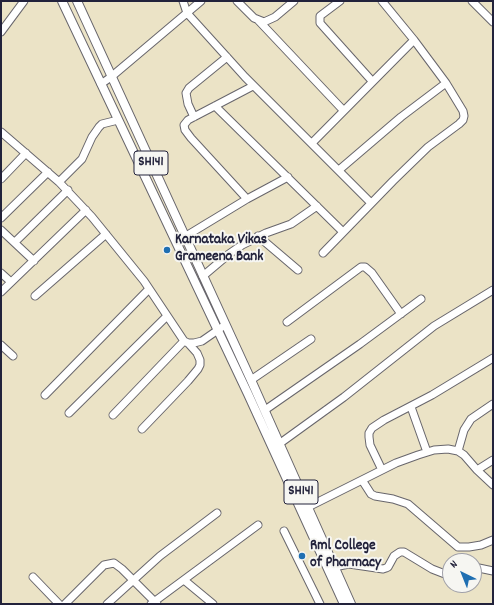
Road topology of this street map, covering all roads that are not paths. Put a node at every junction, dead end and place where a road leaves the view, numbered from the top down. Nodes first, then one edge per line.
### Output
1 (24, 1) edge
2 (62, 1) edge
3 (77, 1) edge
4 (183, 1) edge
5 (201, 1) edge
6 (237, 1) edge
7 (294, 1) edge
8 (340, 1) edge
9 (382, 1) edge
10 (472, 1) edge
11 (187, 13) junction
12 (258, 20) junction
13 (493, 22) edge
14 (1, 32) edge
15 (414, 40) junction
16 (227, 57) junction
17 (112, 77) junction
18 (372, 81) junction
19 (446, 83) junction
20 (101, 84) junction
21 (253, 86) junction
22 (215, 106) junction
23 (343, 110) junction
24 (194, 117) junction
25 (118, 120) junction
26 (1, 132) edge
27 (312, 143) junction
28 (26, 153) junction
29 (339, 170) junction
30 (48, 172) junction
31 (288, 177) junction
32 (1, 179) edge
33 (59, 182) junction
34 (68, 190) junction
35 (247, 199) junction
36 (371, 203) junction
37 (317, 206) junction
38 (86, 210) junction
39 (1, 218) edge
40 (1, 230) edge
41 (343, 232) junction
42 (106, 234) junction
43 (186, 236) junction
44 (258, 236) junction
45 (14, 242) junction
46 (323, 253) dead end
47 (34, 261) junction
48 (298, 270) dead end
49 (1, 273) edge
50 (203, 276) junction
51 (11, 282) junction
52 (149, 289) junction
53 (493, 290) edge
54 (1, 292) edge
55 (35, 296) dead end
56 (421, 299) dead end
57 (400, 314) junction
58 (167, 316) junction
59 (288, 322) dead end
60 (225, 324) junction
61 (217, 330) junction
62 (311, 339) dead end
63 (186, 342) junction
64 (1, 345) edge
65 (13, 356) dead end
66 (493, 358) edge
67 (251, 380) junction
68 (45, 395) dead end
69 (493, 404) edge
70 (410, 407) junction
71 (264, 410) junction
72 (69, 413) dead end
73 (113, 415) dead end
74 (142, 428) dead end
75 (279, 444) junction
76 (458, 450) junction
77 (427, 452) junction
78 (493, 460) edge
79 (382, 470) junction
80 (477, 470) junction
81 (362, 480) junction
82 (493, 485) edge
83 (308, 507) junction
84 (217, 513) dead end
85 (258, 525) dead end
86 (284, 531) dead end
87 (493, 540) edge
88 (334, 567) junction
89 (482, 569) edge
90 (493, 571) edge
91 (442, 573) edge
92 (33, 577) dead end
93 (133, 580) junction
94 (184, 580) junction
95 (154, 603) edge
96 (59, 604) edge
97 (65, 604) edge
98 (107, 604) edge
99 (213, 604) edge
100 (320, 604) edge
101 (344, 604) edge
102 (351, 604) edge

1 - 14 street
2 - 20 main road
3 - 17 main road, SH141
4 - 11 street
5 - 11 street
6 - 12 street
7 - 12 street
8 - 18 street
9 - 15 street
10 - 13 street
11 - 16 street
11 - 17 street
12 - 23 street
15 - 18 street
15 - 19 street
16 - 21 street
16 - 24 street
17 - 20 street
17 - 43 main road, SH141
18 - 23 street
19 - 29 street
19 - 36 street
20 - 25 main road
21 - 22 street
21 - 27 street
22 - 24 street
22 - 31 street
23 - 27 street
24 - 35 street
25 - 33 street
25 - 61 main road
26 - 28 street
27 - 29 street
28 - 30 street
28 - 32 street
29 - 36 street
30 - 33 street
30 - 39 street
31 - 35 street
31 - 37 street
33 - 34 street
34 - 38 street
34 - 45 street
35 - 43 street
36 - 41 street
37 - 41 street
37 - 44 street
38 - 42 street
38 - 47 street
40 - 45 street
41 - 46 street
42 - 52 street
42 - 55 street
43 - 50 main road, SH141
44 - 48 street
44 - 50 street
45 - 47 street
47 - 51 street
49 - 51 street
50 - 60 main road, SH141
51 - 54 street
52 - 58 street
52 - 68 street
53 - 75 street
56 - 57 street
57 - 59 street
57 - 71 street
58 - 63 street
58 - 72 street
60 - 61 street
60 - 67 main road
61 - 63 street
61 - 101 main road, SH141
62 - 67 street
63 - 73 street
63 - 74 street
64 - 65 street
66 - 70 street
67 - 71 main road, SH141
69 - 76 street
70 - 77 street
70 - 79 street
71 - 75 main road, SH141
75 - 83 main road, SH141
76 - 77 street
76 - 80 street
77 - 79 street
78 - 80 street
79 - 81 street
80 - 82 street
81 - 83 street
81 - 87 street
83 - 88 main road, SH141
84 - 93 street
85 - 94 street
86 - 100 street
88 - 91 street
88 - 102 main road, SH141
89 - 90 street
92 - 96 street
93 - 95 street
93 - 97 street
93 - 98 street
94 - 95 street
94 - 99 street

